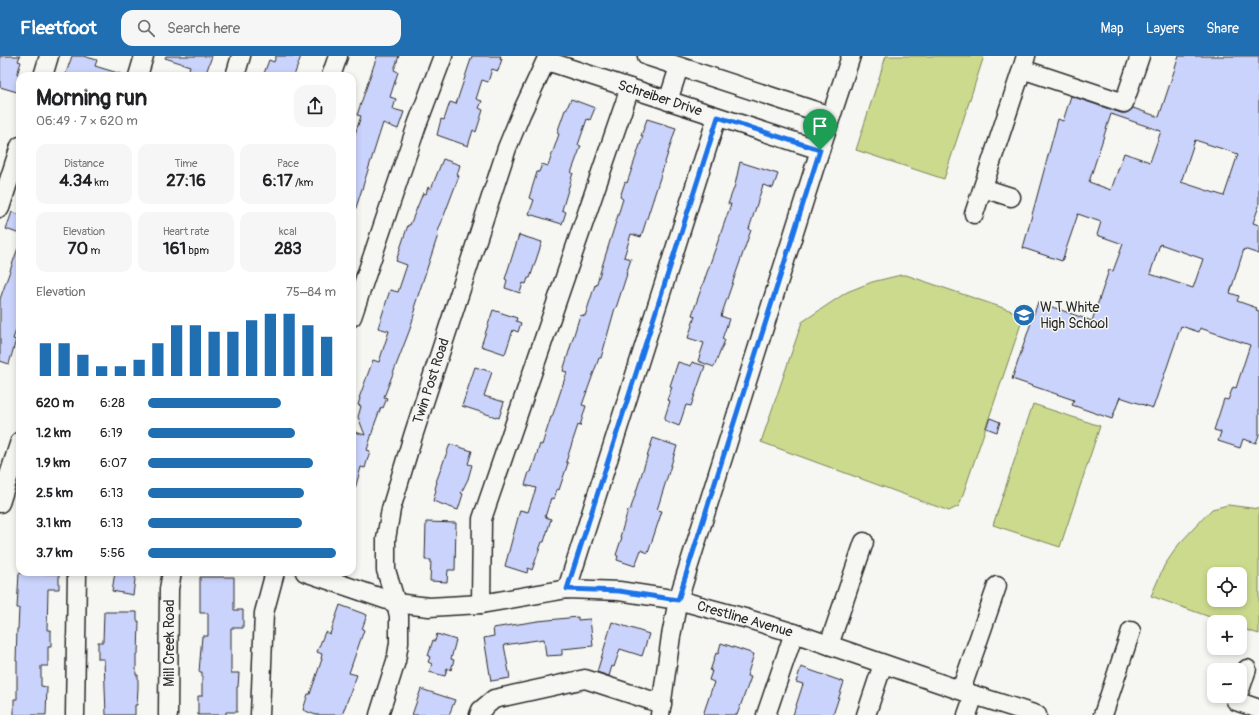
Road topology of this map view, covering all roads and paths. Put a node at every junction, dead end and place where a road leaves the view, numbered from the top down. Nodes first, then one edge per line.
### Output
1 (49, 56) edge
2 (144, 56) edge
3 (241, 56) edge
4 (338, 56) edge
5 (443, 56) edge
6 (647, 56) edge
7 (851, 56) edge
8 (1140, 56) edge
9 (547, 58) edge
10 (1024, 63) edge
11 (679, 67) junction
12 (44, 72) edge
13 (139, 72) edge
14 (236, 72) edge
15 (332, 72) edge
16 (630, 88) junction
17 (668, 101) junction
18 (831, 116) junction
19 (718, 117) junction
20 (820, 150) junction
21 (16, 158) edge
22 (983, 188) junction
23 (1011, 197) dead end
24 (0, 208) edge
25 (974, 214) dead end
26 (356, 305) edge
27 (16, 455) edge
28 (10, 475) edge
29 (0, 503) edge
30 (864, 542) dead end
31 (77, 576) edge
32 (171, 576) edge
33 (274, 576) edge
34 (317, 576) edge
35 (996, 586) dead end
36 (567, 589) junction
37 (678, 600) junction
38 (396, 603) junction
39 (481, 604) junction
40 (1131, 631) dead end
41 (794, 633) junction
42 (829, 646) junction
43 (883, 664) junction
44 (967, 693) junction
45 (1242, 703) edge
46 (1259, 709) edge
47 (661, 710) edge
48 (75, 715) edge
49 (168, 715) edge
50 (260, 715) edge
51 (379, 715) edge
52 (479, 715) edge
53 (766, 715) edge
54 (866, 715) edge
55 (967, 715) edge
56 (1037, 715) edge
57 (1102, 715) edge

1 - 12 street
2 - 13 street
3 - 14 street
4 - 15 street
5 - 26 street
6 - 11 street
7 - 18 street
8 - 10 street
9 - 16 street, Schreiber Drive
9 - 38 street, Twin Post Road
10 - 22 street
11 - 17 street
11 - 18 street
16 - 17 street, Schreiber Drive
16 - 39 street
17 - 19 street, Schreiber Drive
18 - 20 street
19 - 20 street, Schreiber Drive
19 - 36 street
20 - 37 street
21 - 24 street
22 - 23 street
22 - 25 street
27 - 28 street
28 - 29 street
30 - 42 street
31 - 48 street
32 - 49 street, Mill Creek Road
33 - 50 street
34 - 38 street, Crestline Avenue
35 - 44 street
36 - 37 street, Crestline Avenue
36 - 39 street, Crestline Avenue
37 - 41 street, Crestline Avenue
37 - 47 street
38 - 39 street, Crestline Avenue
38 - 51 street, Twin Post Road
40 - 57 street
41 - 42 street, Crestline Avenue
41 - 53 street
42 - 43 street, Crestline Avenue
43 - 44 street, Crestline Avenue
43 - 54 street
44 - 55 street
44 - 56 street, Crestline Avenue
45 - 46 street
47 - 52 street

